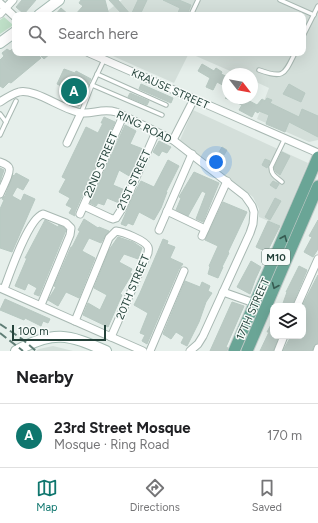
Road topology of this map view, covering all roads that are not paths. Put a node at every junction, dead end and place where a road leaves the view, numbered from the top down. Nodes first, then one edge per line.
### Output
1 (13, 0) edge
2 (59, 0) edge
3 (198, 0) edge
4 (280, 0) edge
5 (3, 6) edge
6 (318, 6) edge
7 (43, 12) edge
8 (192, 12) edge
9 (0, 14) edge
10 (12, 14) edge
11 (314, 15) junction
12 (306, 30) edge
13 (12, 34) edge
14 (0, 43) edge
15 (95, 56) edge
16 (294, 56) edge
17 (104, 60) junction
18 (259, 70) dead end
19 (97, 74) junction
20 (92, 86) junction
21 (194, 99) junction
22 (16, 101) dead end
23 (0, 102) edge
24 (166, 105) dead end
25 (81, 113) junction
26 (0, 114) edge
27 (162, 115) dead end
28 (123, 116) junction
29 (6, 122) junction
30 (156, 132) junction
31 (0, 135) edge
32 (284, 138) junction
33 (173, 140) junction
34 (67, 143) dead end
35 (318, 153) edge
36 (192, 154) junction
37 (318, 157) edge
38 (0, 162) edge
39 (226, 181) junction
40 (282, 182) dead end
41 (318, 186) edge
42 (0, 194) edge
43 (84, 206) junction
44 (167, 211) junction
45 (80, 214) dead end
46 (205, 229) junction
47 (159, 230) dead end
48 (202, 236) dead end
49 (318, 259) edge
50 (184, 271) dead end
51 (2, 288) edge
52 (224, 292) junction
53 (298, 303) edge
54 (41, 306) junction
55 (261, 306) junction
56 (75, 321) junction
57 (111, 336) junction
58 (283, 339) edge
59 (16, 351) edge
60 (106, 351) edge
61 (143, 351) edge
62 (150, 351) edge
63 (190, 351) edge
64 (234, 351) edge
65 (247, 351) edge
66 (278, 351) edge

1 - 5 street
2 - 7 street
3 - 8 lane
4 - 11 lane
5 - 9 street
5 - 10 street
6 - 11 lane
11 - 12 lane
13 - 14 street
15 - 17 street, KRAUSE STREET
16 - 18 lane
17 - 19 lane
17 - 21 street, KRAUSE STREET
19 - 20 lane
19 - 24 lane
20 - 25 lane
20 - 27 lane
21 - 32 street, KRAUSE STREET
21 - 33 street
22 - 29 lane
23 - 25 street, RING ROAD
25 - 28 street, RING ROAD
25 - 34 street
26 - 29 lane
28 - 30 street, RING ROAD
28 - 43 street, 22ND STREET
29 - 31 lane
30 - 33 street, RING ROAD
30 - 43 street, 21ST STREET
32 - 35 street, KRAUSE STREET
32 - 40 lane
33 - 36 street, RING ROAD
36 - 39 street, RING ROAD
36 - 44 street
55 -> 37 main road, 17TH STREET / M10
38 - 42 street
39 - 46 street
39 - 52 street, RING ROAD
41 -> 55 main road, 17TH STREET / M10
43 - 45 street, 22ND STREET
44 - 46 street
44 - 47 street
46 - 48 street
49 - 53 street
50 - 62 street
51 - 54 street
51 - 54 street
52 - 55 street
52 - 63 street, RING ROAD
54 - 56 street
55 - 64 main road, 17TH STREET / M10
55 - 65 main road, 17TH STREET / M10
56 - 57 street
56 - 57 street, 20TH STREET
57 - 61 street
58 - 66 street
59 - 60 street

